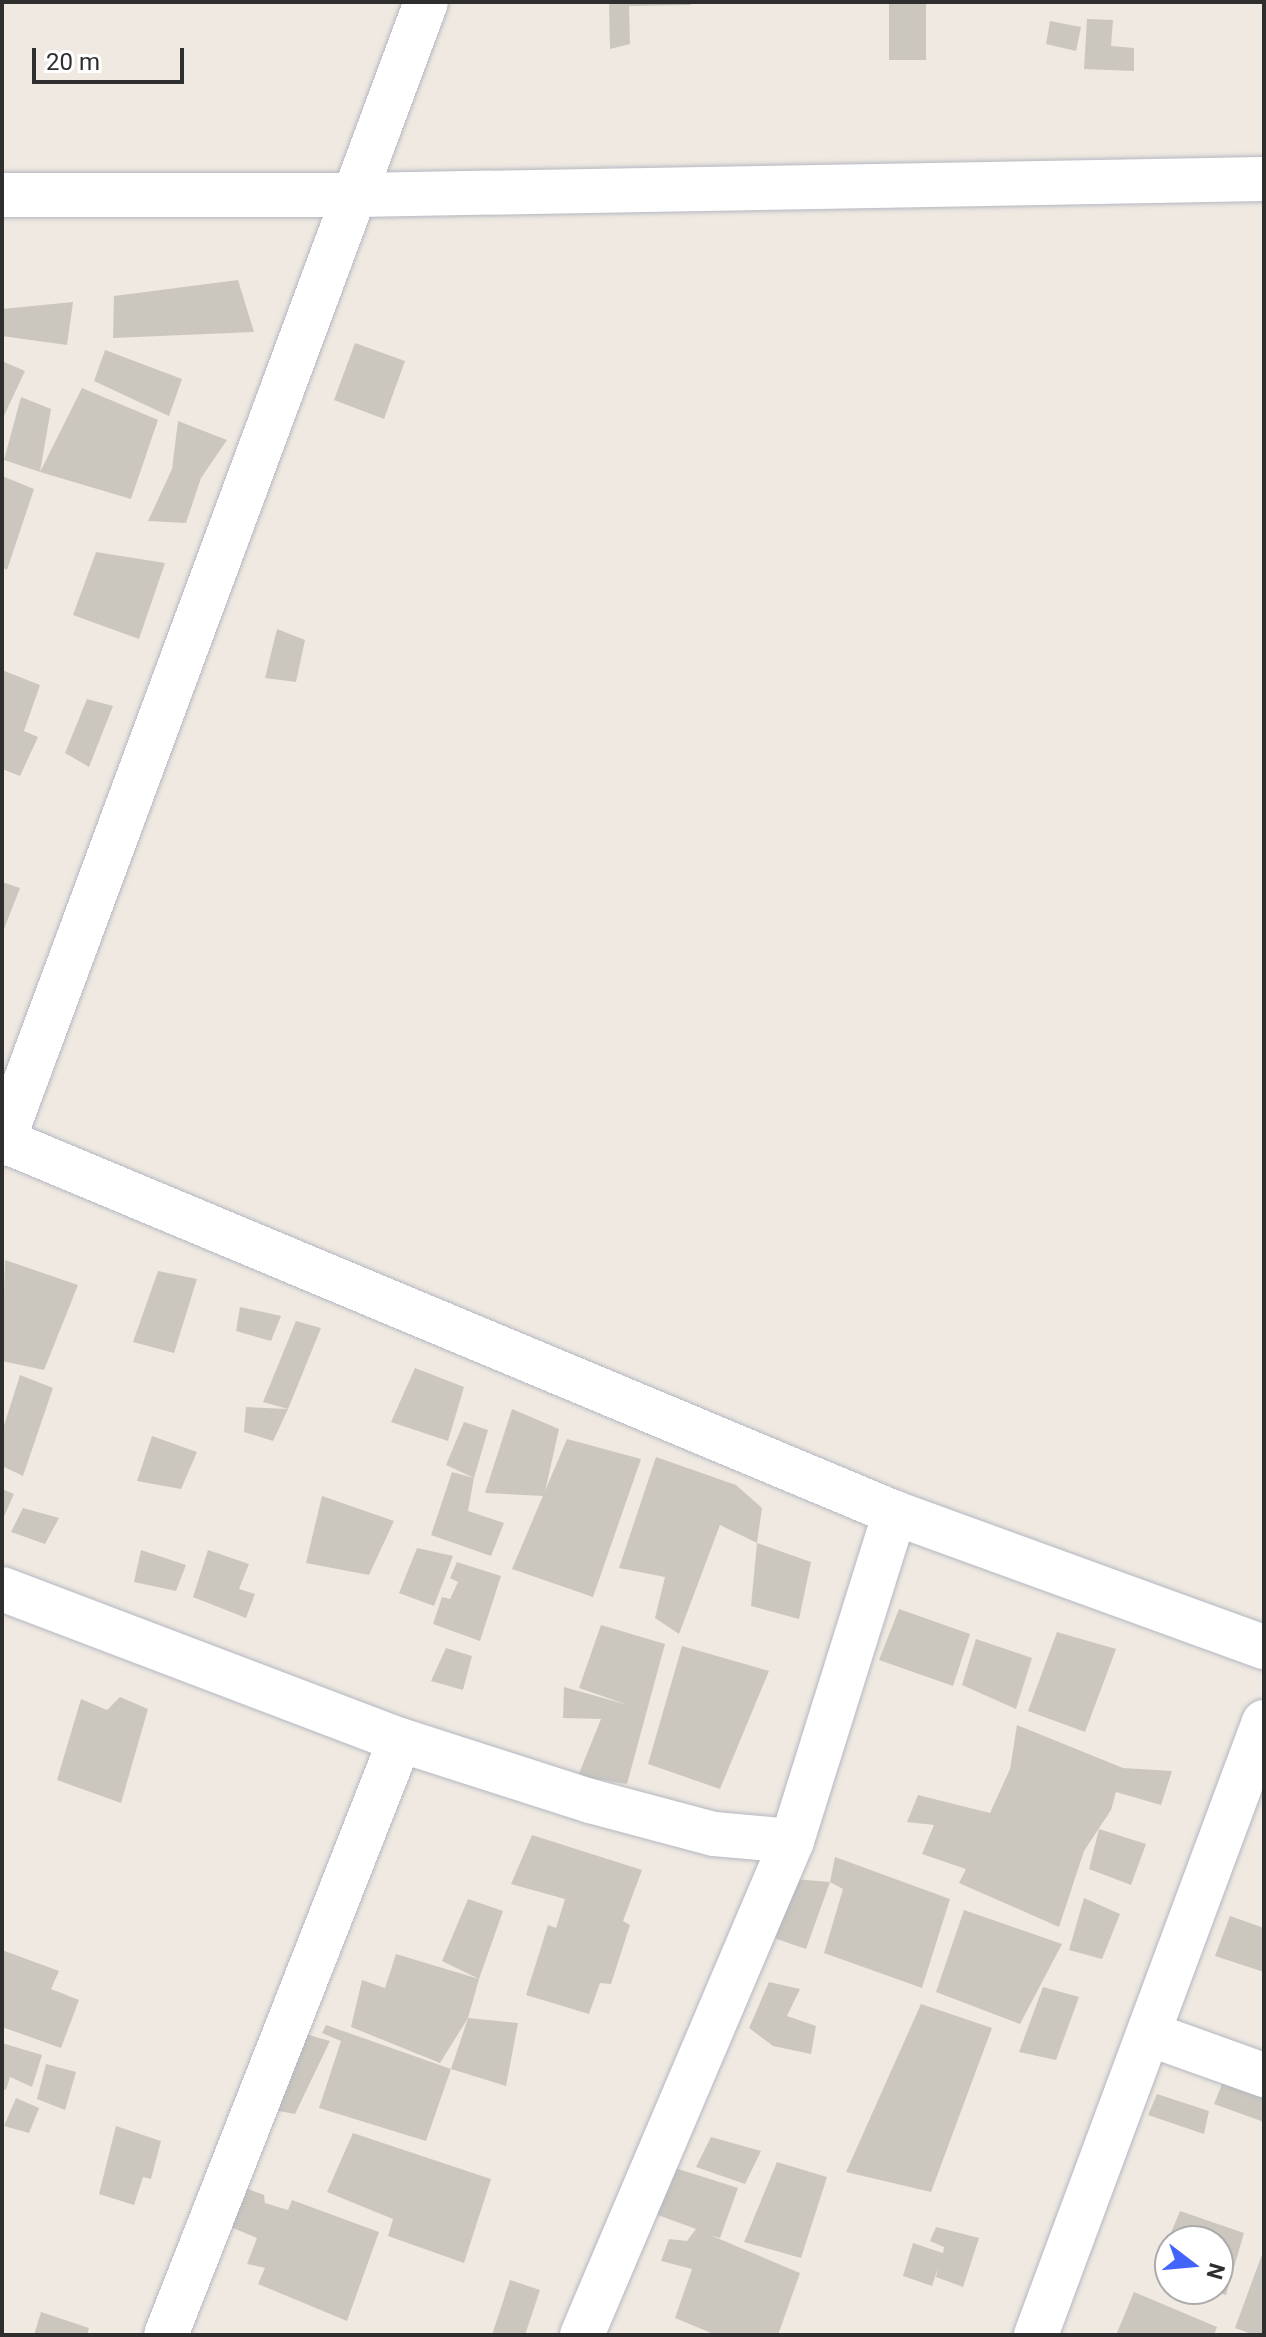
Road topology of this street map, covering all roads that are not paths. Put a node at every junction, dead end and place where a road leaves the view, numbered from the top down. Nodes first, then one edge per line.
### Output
1 (426, 2) edge
2 (1264, 179) edge
3 (2, 195) edge
4 (357, 195) junction
5 (2, 1142) edge
6 (895, 1513) junction
7 (2, 1589) edge
8 (1264, 1647) edge
9 (1264, 1722) edge
10 (400, 1740) junction
11 (792, 1841) junction
12 (1152, 2035) junction
13 (1264, 2075) edge
14 (166, 2335) edge
15 (582, 2335) edge
16 (1036, 2335) edge

1 - 4 street
2 - 4 street
3 - 4 street
4 - 5 street
5 - 6 street
6 - 8 street
6 - 11 street
7 - 10 street
9 - 12 street
10 - 11 street
10 - 14 street
11 - 15 street
12 - 13 street
12 - 16 street

